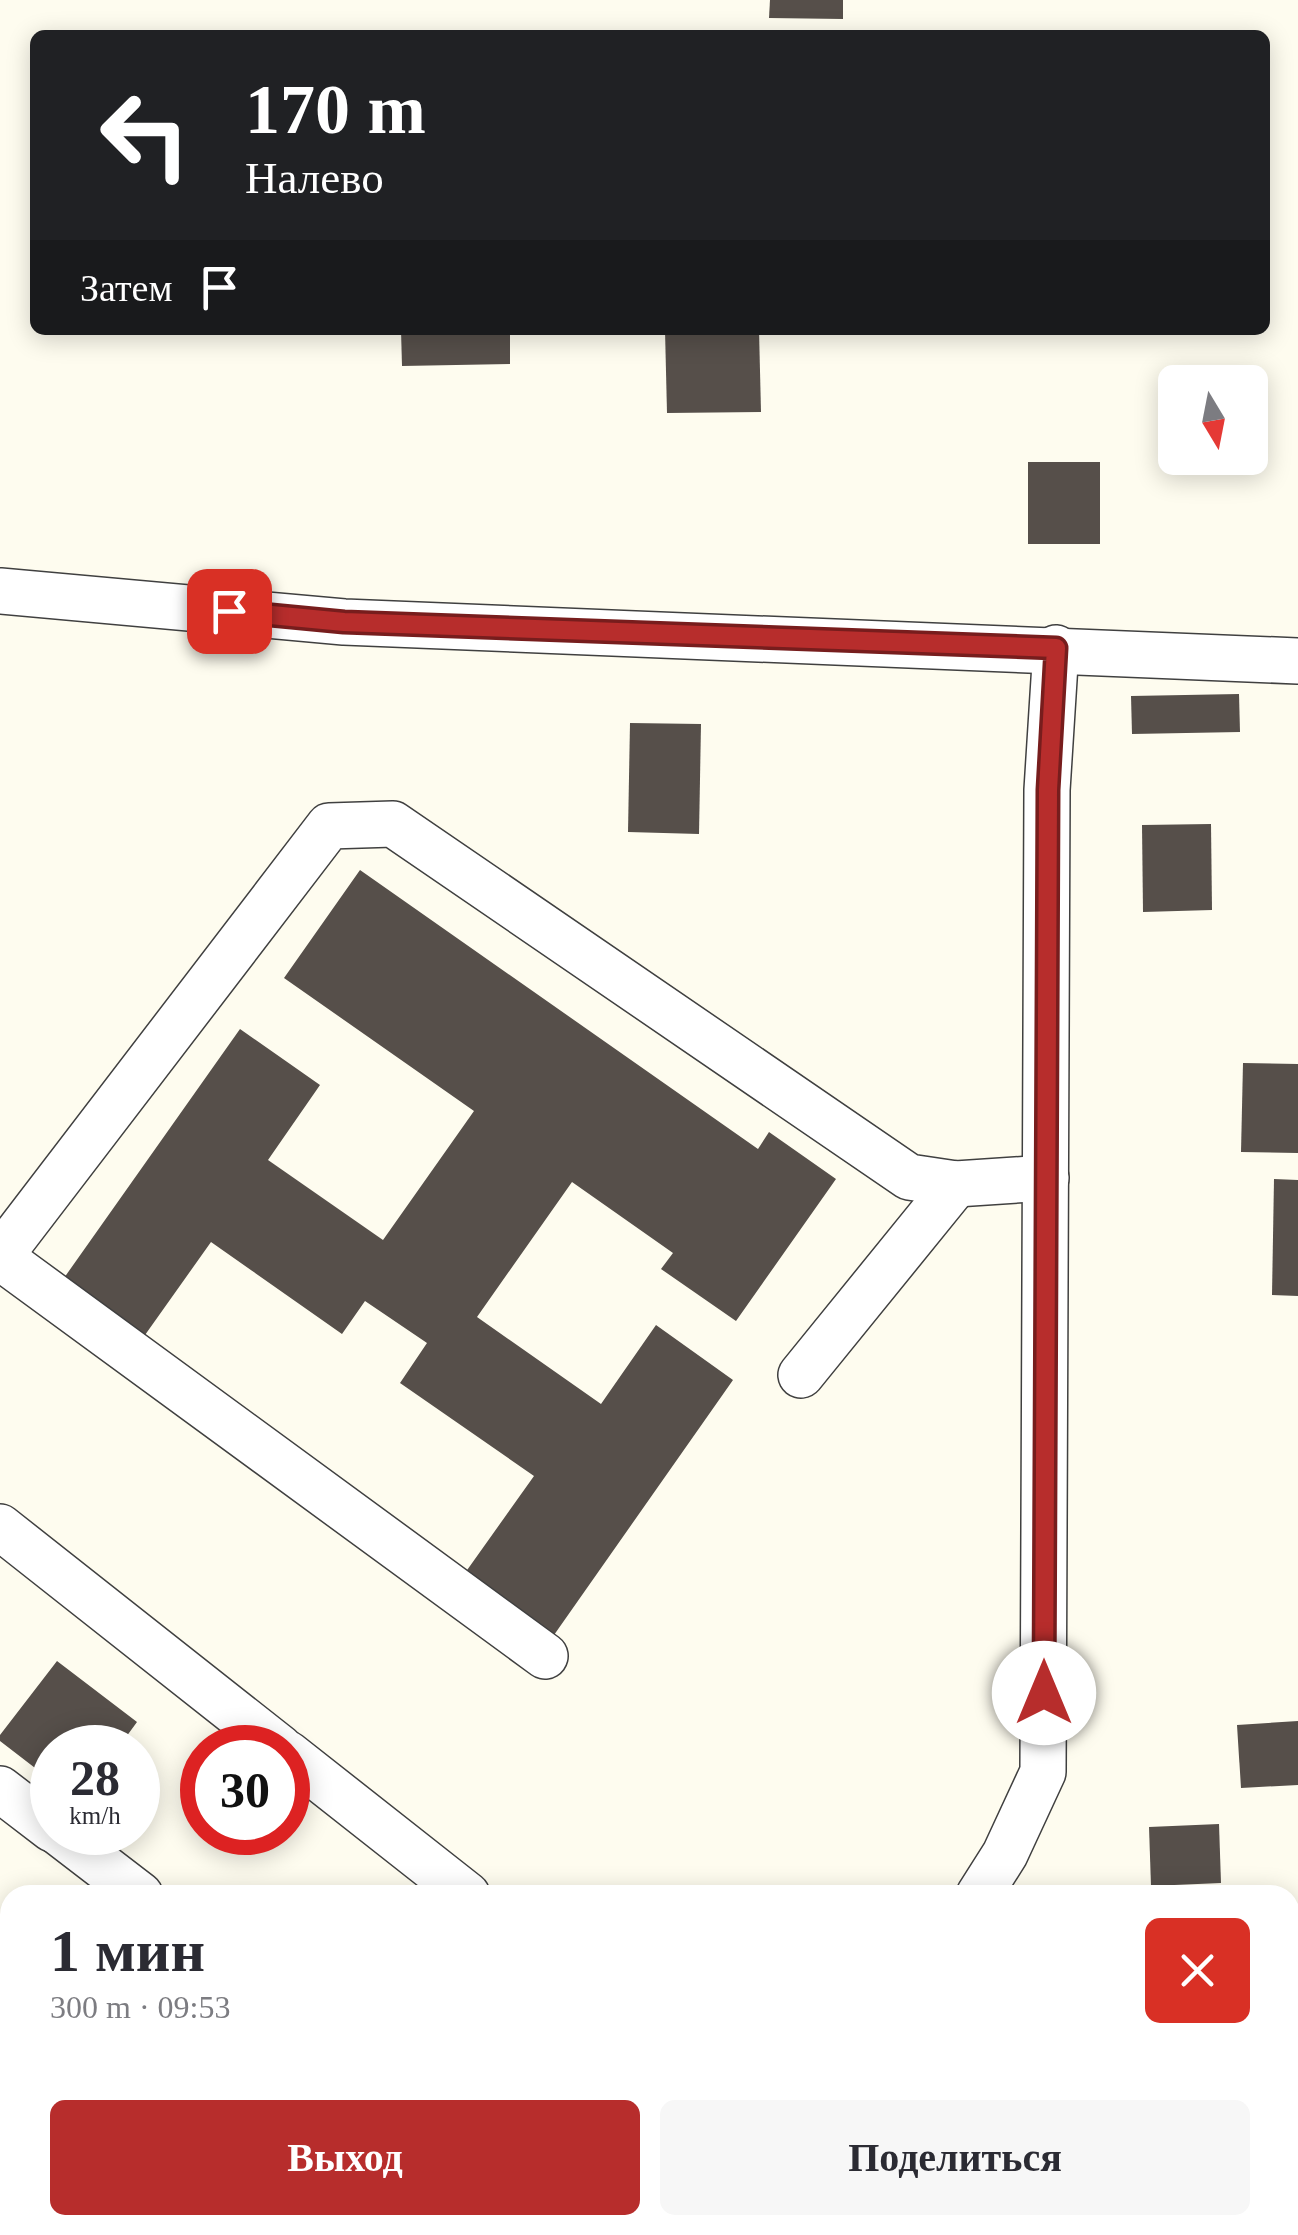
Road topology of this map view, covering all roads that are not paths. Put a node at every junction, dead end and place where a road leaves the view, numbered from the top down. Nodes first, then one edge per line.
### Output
1 (0, 591) edge
2 (1056, 648) junction
3 (1298, 662) edge
4 (1046, 1178) junction
5 (956, 1184) junction
6 (0, 1256) edge
7 (800, 1375) dead end
8 (0, 1527) edge
9 (545, 1656) dead end
10 (251, 1725) edge
11 (310, 1771) edge
12 (0, 1788) edge
13 (30, 1811) edge
14 (84, 1855) edge
15 (120, 1885) edge
16 (453, 1885) edge
17 (985, 1885) edge

1 - 2 street
2 - 3 street
2 - 4 street
4 - 5 street
4 - 17 street
5 - 6 street
5 - 7 street
6 - 9 street
8 - 10 street
11 - 16 street
12 - 13 street
14 - 15 street

